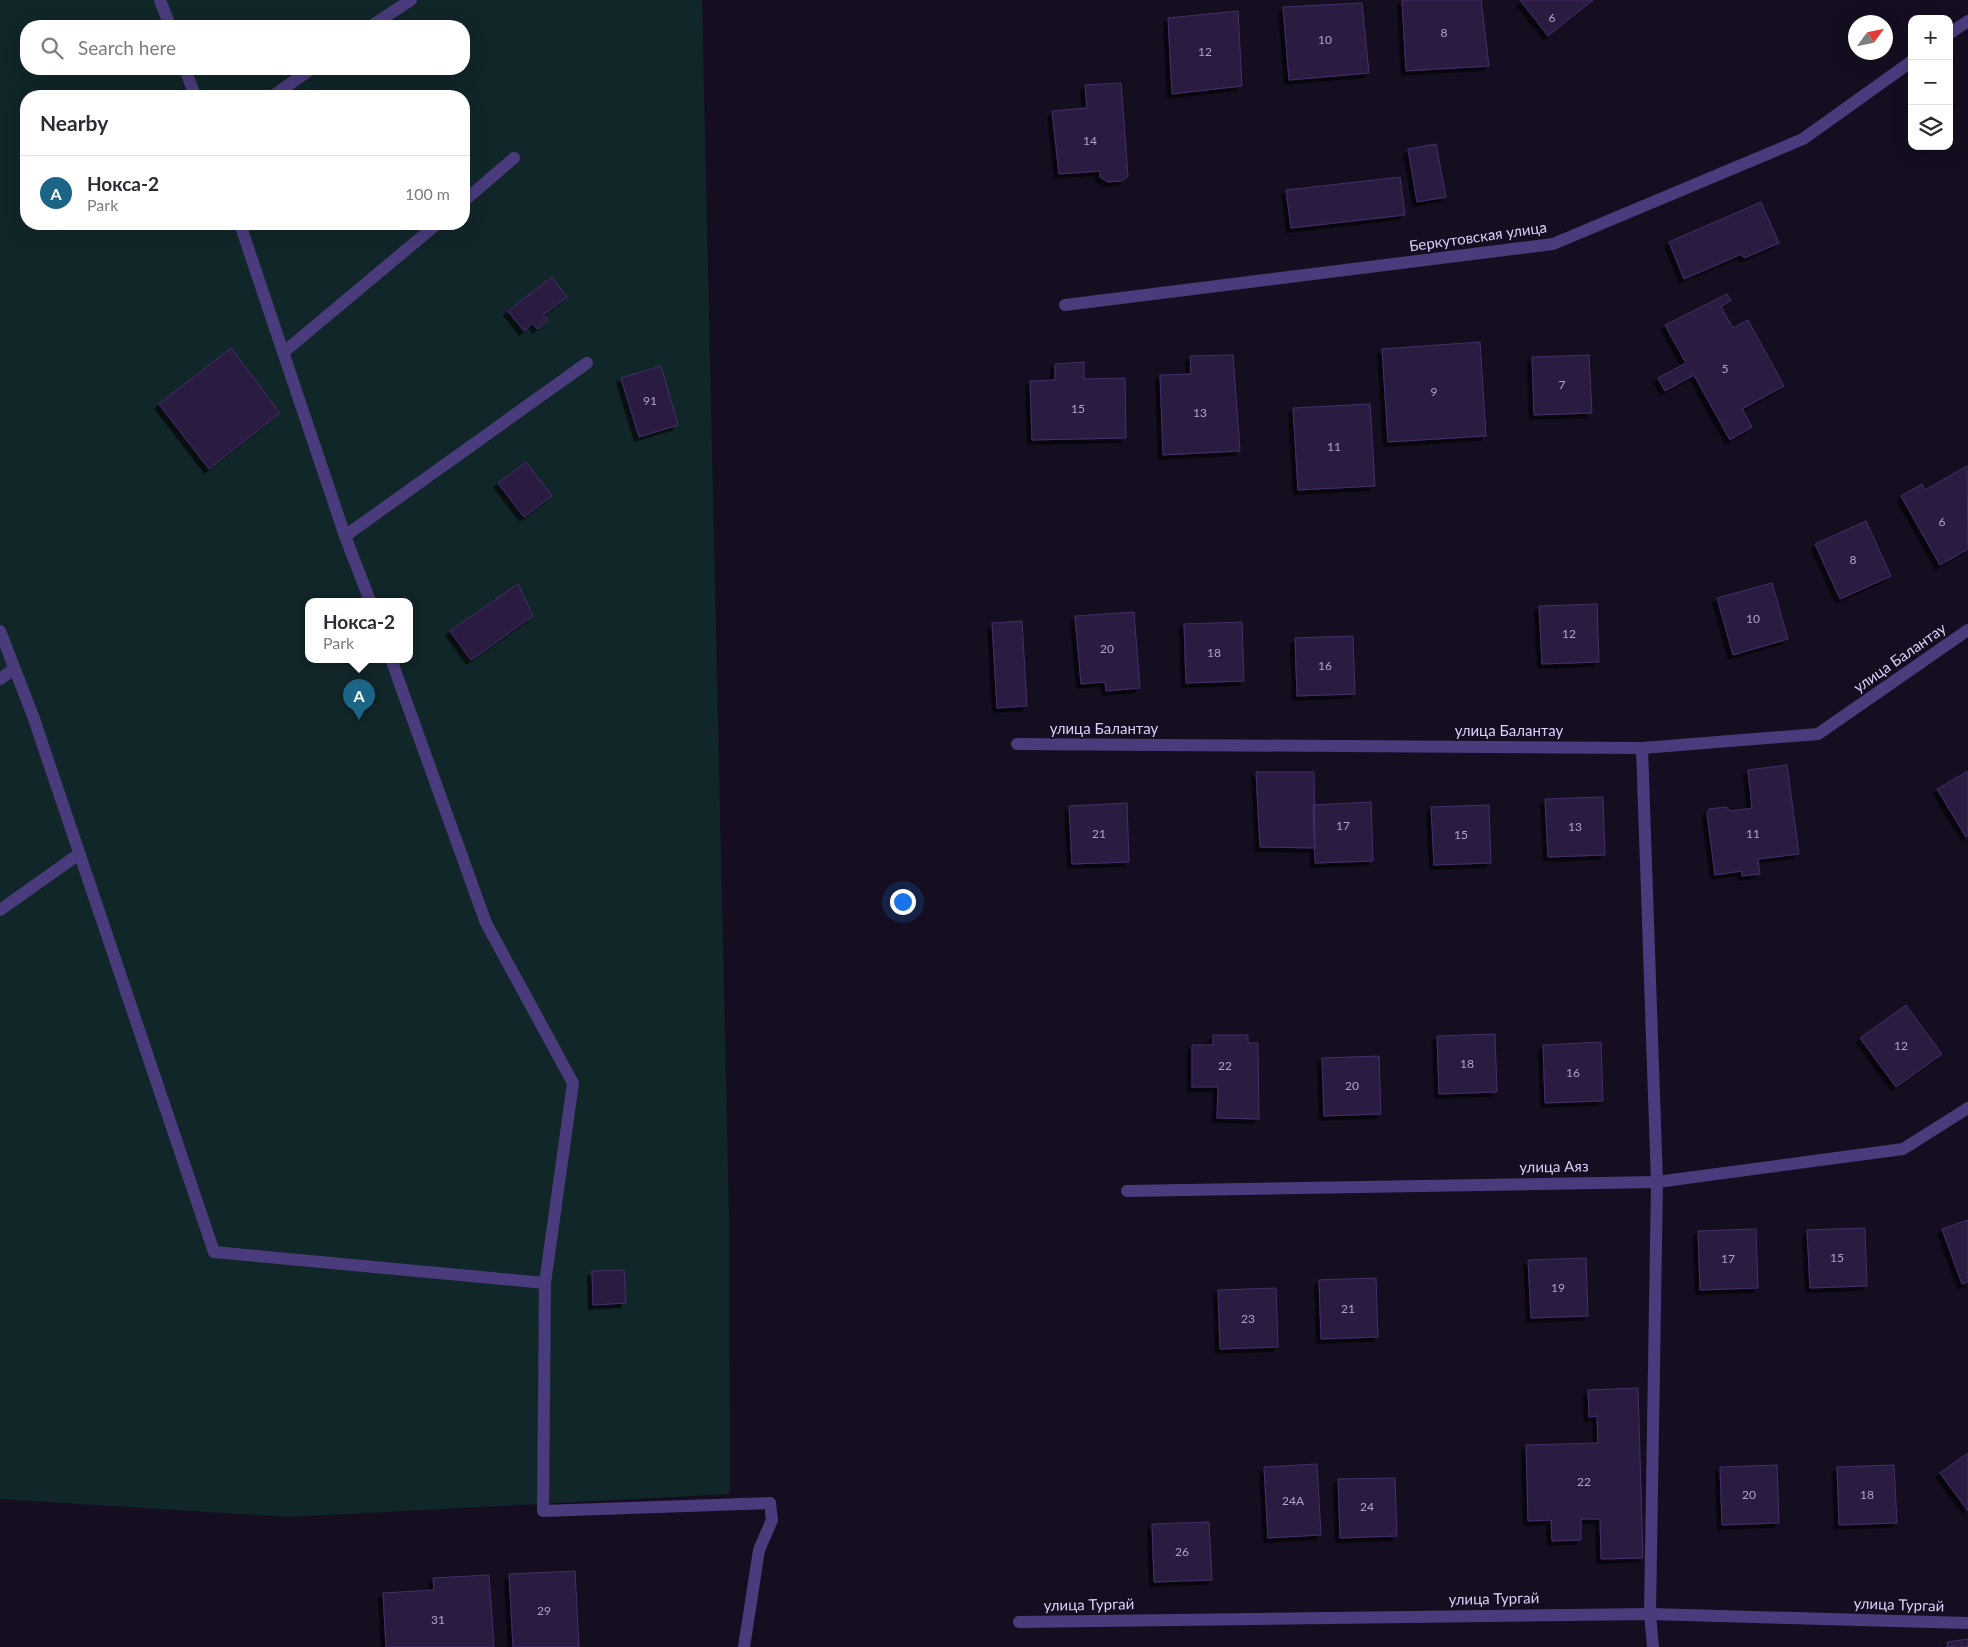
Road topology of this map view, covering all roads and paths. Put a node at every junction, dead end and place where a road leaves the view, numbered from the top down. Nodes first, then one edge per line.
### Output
1 (160, 0) edge
2 (411, 0) edge
3 (168, 20) edge
4 (380, 20) edge
5 (1968, 21) edge
6 (1953, 31) edge
7 (1908, 64) edge
8 (187, 75) edge
9 (303, 75) edge
10 (193, 90) edge
11 (281, 90) edge
12 (514, 158) dead end
13 (470, 196) edge
14 (242, 230) edge
15 (430, 230) edge
16 (1066, 305) dead end
17 (285, 352) junction
18 (587, 363) dead end
19 (345, 536) junction
20 (369, 598) edge
21 (1968, 630) edge
22 (0, 631) edge
23 (392, 663) edge
24 (14, 669) junction
25 (0, 679) edge
26 (1017, 744) dead end
27 (1642, 748) junction
28 (79, 854) junction
29 (0, 910) edge
30 (1968, 1108) edge
31 (1657, 1182) junction
32 (1127, 1191) dead end
33 (544, 1283) junction
34 (1650, 1614) junction
35 (1019, 1622) dead end
36 (1968, 1623) edge
37 (744, 1647) edge
38 (1653, 1647) edge

1 - 3 street
2 - 4 street
5 - 6 street
7 - 16 street, Беркутовская улица
8 - 10 street
9 - 11 street
12 - 13 street
14 - 17 street
15 - 17 street
17 - 19 street
18 - 19 street
19 - 20 street
21 - 27 street, улица Балантау
22 - 24 street
23 - 33 street
24 - 25 street
24 - 28 street
26 - 27 street, улица Балантау
27 - 31 street
28 - 29 street
28 - 33 street
30 - 31 street, улица Аяз
31 - 32 street, улица Аяз
31 - 34 street
33 - 37 street
34 - 35 street, улица Тургай
34 - 36 street, улица Тургай
34 - 38 street

